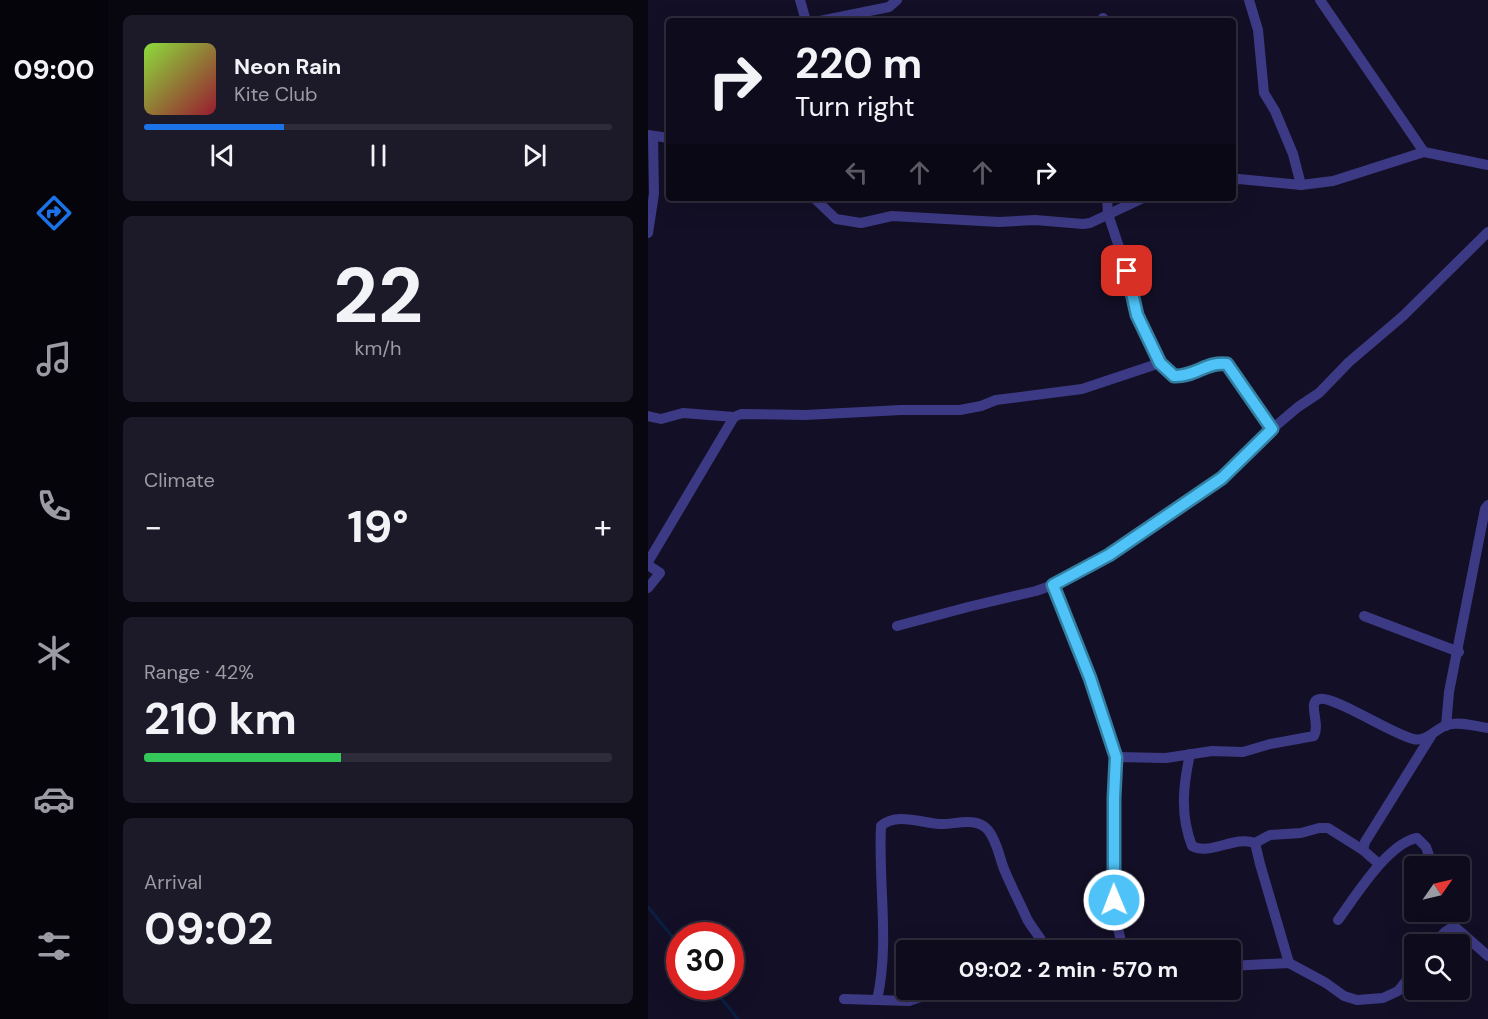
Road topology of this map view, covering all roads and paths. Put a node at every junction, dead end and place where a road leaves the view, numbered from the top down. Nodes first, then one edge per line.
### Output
1 (800, 0) edge
2 (897, 0) edge
3 (1249, 0) edge
4 (1320, 0) edge
5 (805, 18) edge
6 (835, 18) edge
7 (650, 136) edge
8 (666, 138) edge
9 (1424, 152) junction
10 (1488, 165) edge
11 (1236, 180) edge
12 (1301, 185) junction
13 (817, 201) edge
14 (1107, 201) edge
15 (1136, 201) edge
16 (1108, 214) junction
17 (1488, 232) edge
18 (648, 233) edge
19 (1160, 363) junction
20 (648, 416) edge
21 (734, 417) junction
22 (1272, 429) junction
23 (1488, 505) edge
24 (648, 564) edge
25 (1053, 585) junction
26 (648, 588) edge
27 (1364, 616) dead end
28 (897, 626) dead end
29 (1459, 651) junction
30 (1446, 726) junction
31 (1488, 728) edge
32 (1431, 736) junction
33 (1190, 754) junction
34 (1116, 757) junction
35 (1256, 843) junction
36 (1364, 850) junction
37 (1429, 856) edge
38 (1379, 864) junction
39 (1338, 920) dead end
40 (1454, 922) edge
41 (1454, 926) junction
42 (1443, 934) edge
43 (1040, 940) edge
44 (1121, 940) edge
45 (1488, 956) edge
46 (1290, 963) junction
47 (1241, 965) edge
48 (1404, 984) edge
49 (844, 999) dead end
50 (877, 1000) junction
51 (896, 1000) edge

1 - 5 street
2 - 6 street
3 - 12 street
4 - 9 street
7 - 8 street
7 - 18 street
9 - 10 street
9 - 12 street
11 - 12 street
13 - 16 street
14 - 16 street
15 - 16 street
16 - 19 street
17 - 22 street
19 - 21 street
19 - 22 street
20 - 21 street
21 - 24 street
22 - 25 street
23 - 29 street
24 - 26 street
25 - 28 street
25 - 34 street
27 - 29 street
29 - 30 street
30 - 31 street
30 - 32 street
32 - 33 street
32 - 36 street
33 - 34 street
33 - 35 street
34 - 44 street
35 - 36 street
35 - 46 street
36 - 38 street
37 - 38 street
38 - 39 street
40 - 41 street
41 - 42 street
41 - 45 street
43 - 50 street
46 - 47 street
46 - 48 street
49 - 50 street
50 - 51 street

